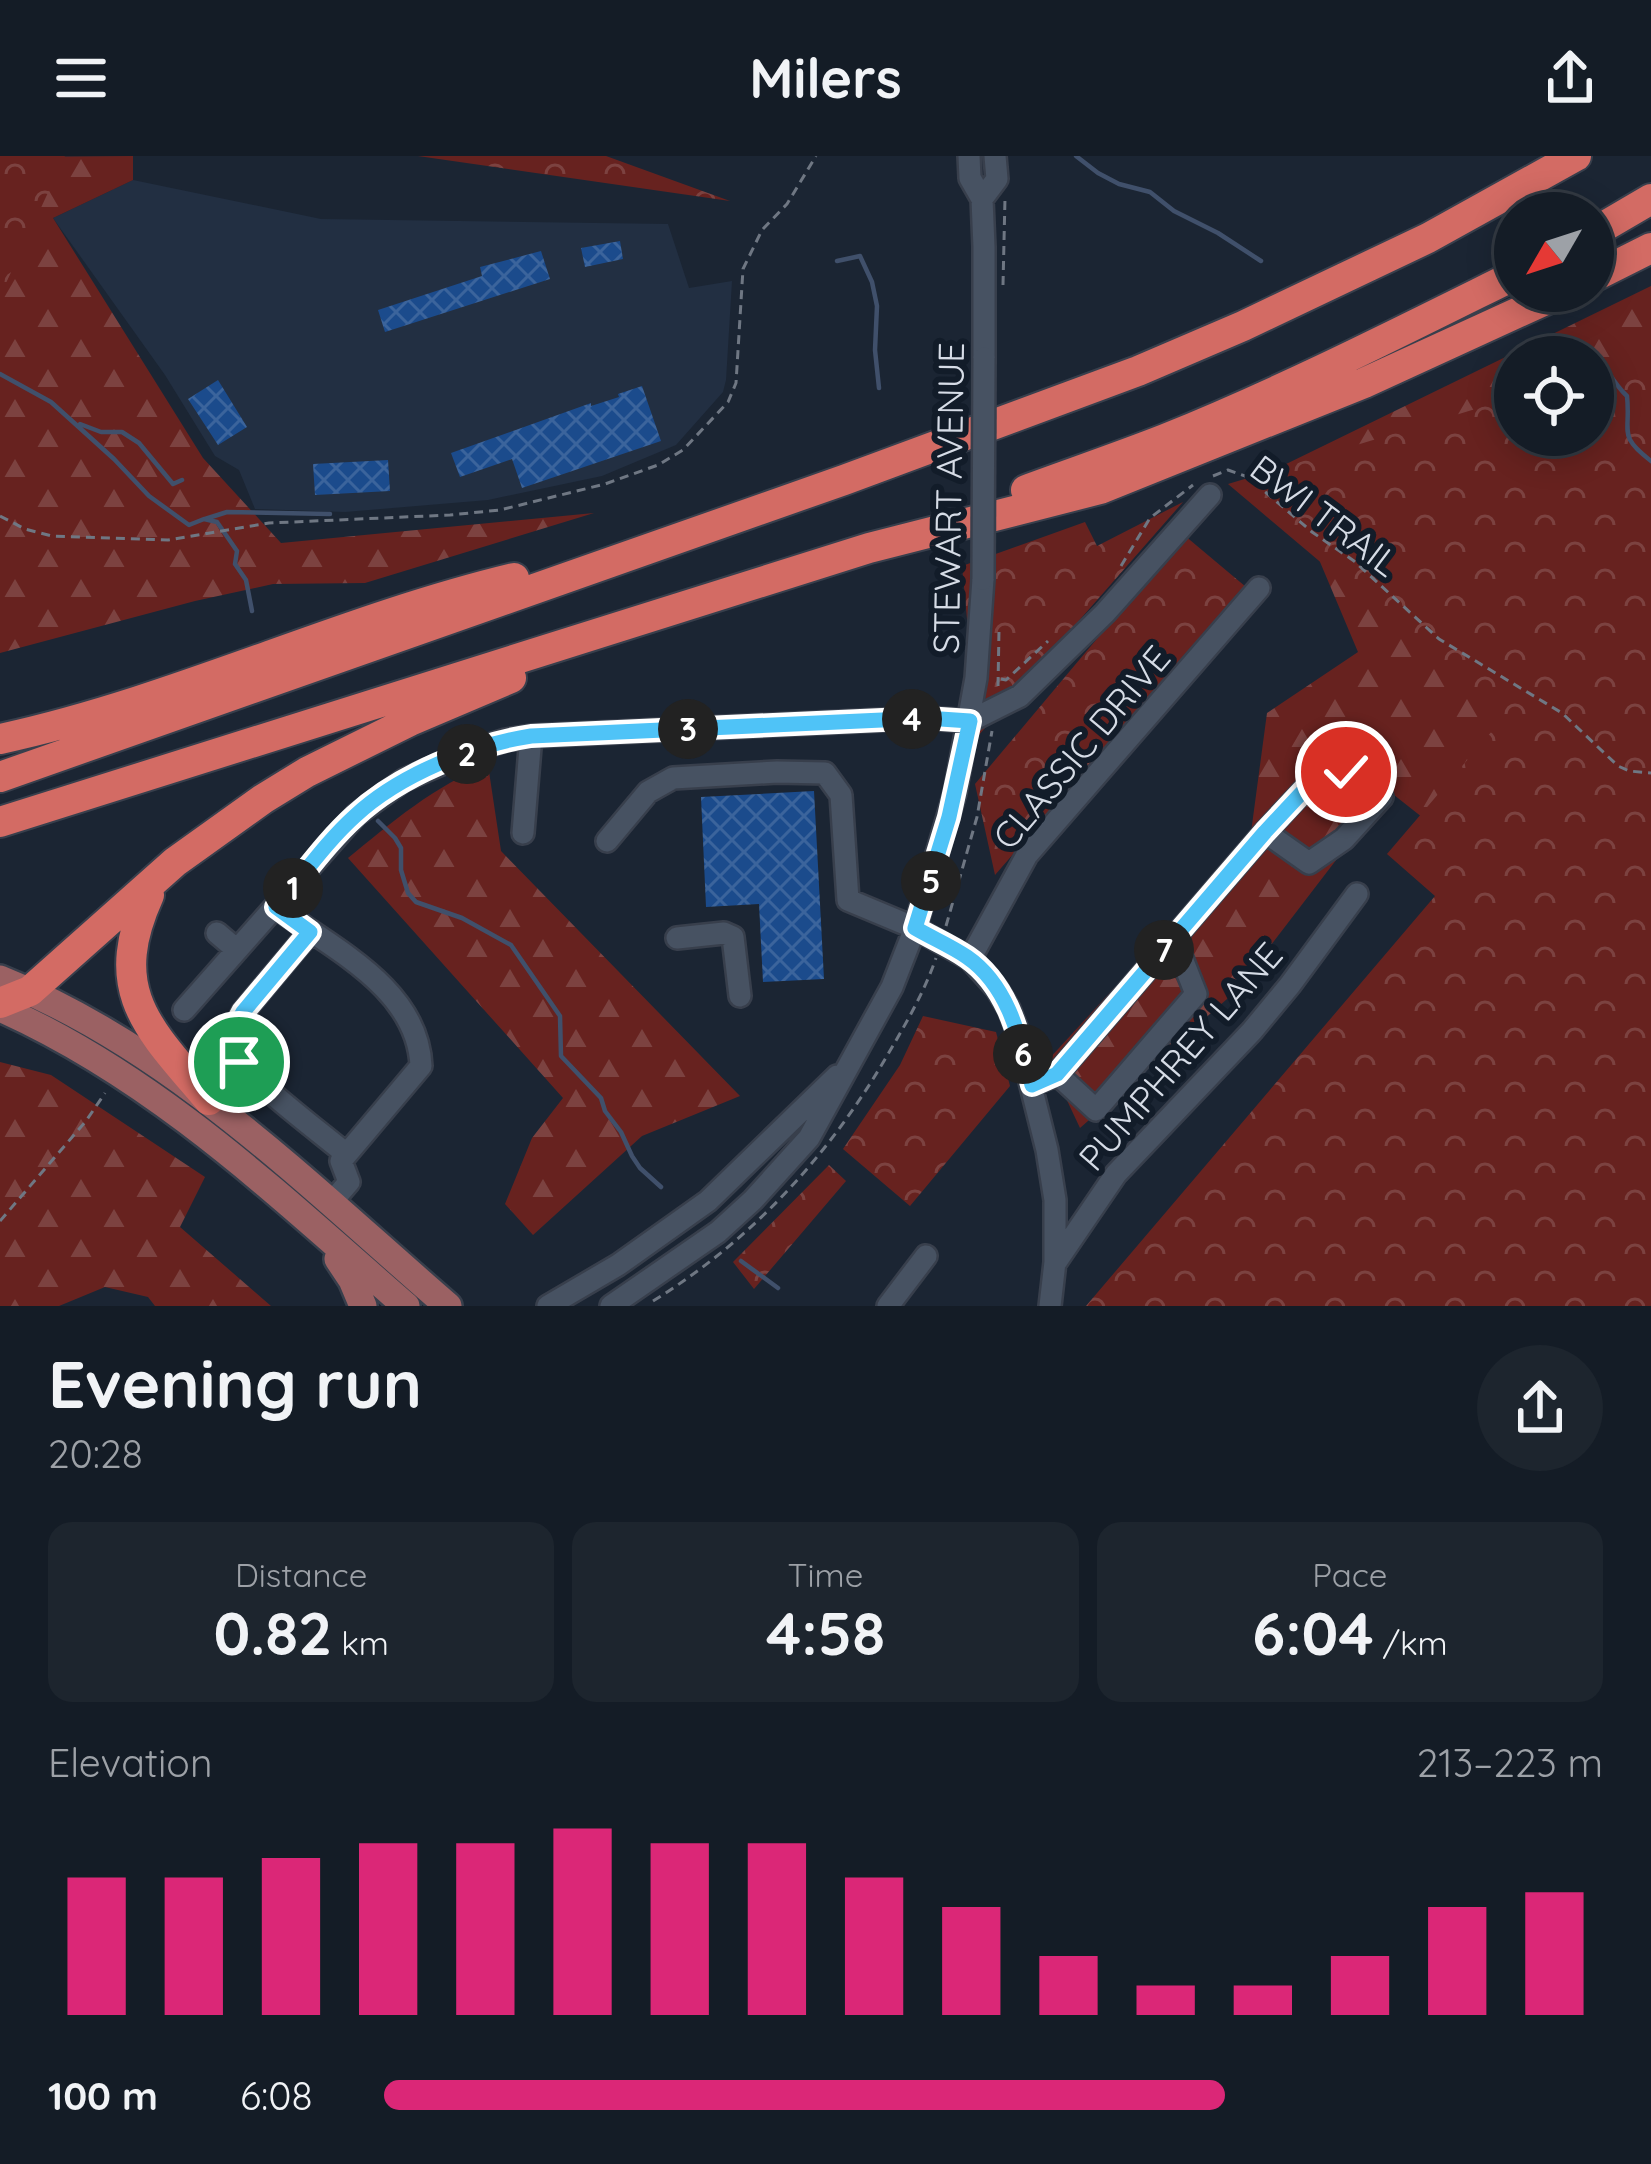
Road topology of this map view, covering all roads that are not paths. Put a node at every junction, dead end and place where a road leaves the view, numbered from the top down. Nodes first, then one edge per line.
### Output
1 (969, 156) edge
2 (994, 156) edge
3 (1576, 156) edge
4 (982, 199) junction
5 (1651, 199) edge
6 (1614, 221) edge
7 (1651, 248) edge
8 (1614, 266) edge
9 (1494, 285) edge
10 (1519, 312) edge
11 (1210, 495) dead end
12 (671, 541) junction
13 (868, 548) junction
14 (1259, 588) dead end
15 (689, 605) junction
16 (970, 721) junction
17 (531, 736) junction
18 (0, 739) edge
19 (0, 777) edge
20 (2, 822) edge
21 (1265, 832) junction
22 (524, 833) dead end
23 (607, 841) dead end
24 (153, 884) junction
25 (1357, 894) dead end
26 (276, 907) junction
27 (915, 928) junction
28 (310, 932) junction
29 (217, 933) dead end
30 (677, 938) dead end
31 (1174, 938) junction
32 (238, 950) junction
33 (970, 959) junction
34 (0, 980) edge
35 (30, 992) junction
36 (740, 995) dead end
37 (0, 1006) edge
38 (184, 1010) dead end
39 (850, 1064) junction
40 (1057, 1074) junction
41 (1032, 1085) junction
42 (209, 1100) junction
43 (346, 1154) junction
44 (324, 1217) junction
45 (926, 1256) dead end
46 (1055, 1262) junction
47 (363, 1306) edge
48 (406, 1306) edge
49 (448, 1306) edge
50 (548, 1306) edge
51 (611, 1306) edge
52 (888, 1306) edge
53 (1050, 1306) edge

1 - 4 street, STEWART AVENUE
2 - 4 street, STEWART AVENUE
3 - 12 highway
4 - 16 street, STEWART AVENUE, bridge
5 - 6 highway
7 - 8 highway
9 - 13 highway
10 - 13 highway
11 - 16 street
12 - 18 highway
12 - 19 highway
13 - 15 highway
14 - 33 street, CLASSIC DRIVE
15 - 20 highway
15 - 24 highway
16 - 17 street
16 - 27 street, STEWART AVENUE
17 - 22 street
17 - 26 street
21 - 21 street
21 - 31 street
23 - 27 street
24 - 35 highway
24 - 42 highway
25 - 46 street, PUMPHREY LANE
26 - 28 street
26 - 32 street
27 - 33 street
27 - 39 street, STEWART AVENUE
28 - 43 street
28 - 43 street
29 - 32 street
30 - 36 street
31 - 40 street
31 - 40 street
32 - 38 street
33 - 41 street
34 - 35 main road
35 - 37 highway
35 - 42 main road
37 - 44 main road
39 - 50 street, STEWART AVENUE
39 - 51 street, STEWART AVENUE
40 - 41 street
41 - 46 street
42 - 44 main road
43 - 44 street
44 - 47 main road
44 - 48 main road
44 - 49 main road
45 - 52 street
46 - 53 street

